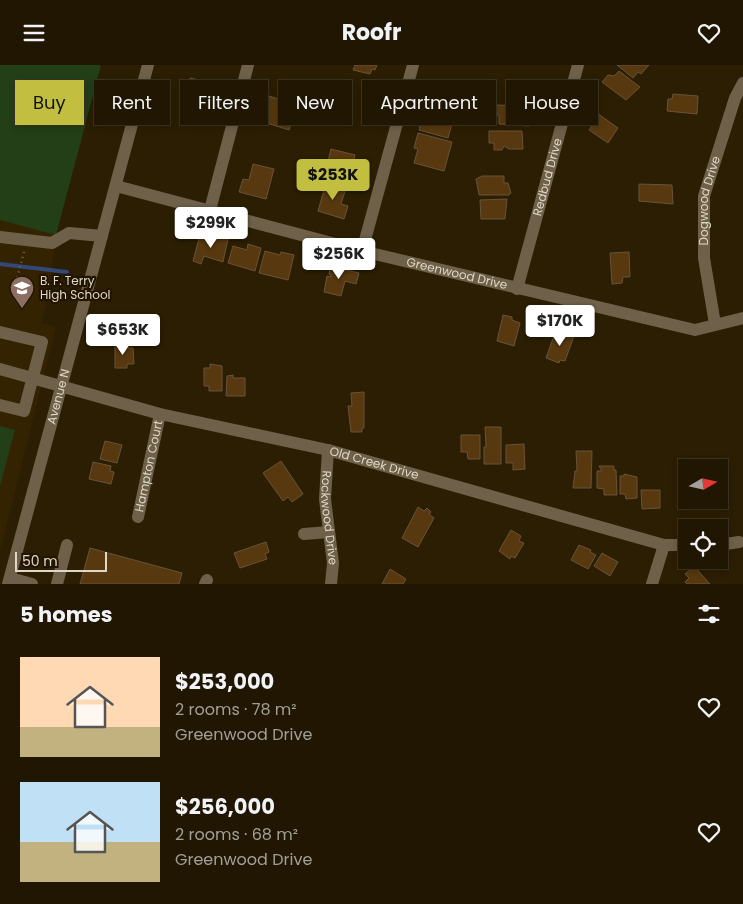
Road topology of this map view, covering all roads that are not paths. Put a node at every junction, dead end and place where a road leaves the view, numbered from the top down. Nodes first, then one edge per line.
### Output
1 (148, 65) edge
2 (248, 65) edge
3 (413, 65) edge
4 (578, 65) edge
5 (743, 83) edge
6 (116, 186) junction
7 (210, 210) junction
8 (102, 236) junction
9 (0, 237) edge
10 (362, 251) junction
11 (517, 289) junction
12 (743, 317) edge
13 (716, 323) junction
14 (0, 332) edge
15 (0, 369) edge
16 (34, 378) junction
17 (61, 387) junction
18 (0, 405) edge
19 (160, 414) junction
20 (328, 450) junction
21 (138, 517) dead end
22 (329, 531) junction
23 (304, 534) dead end
24 (739, 542) dead end
25 (728, 544) edge
26 (67, 545) dead end
27 (664, 545) junction
28 (678, 545) edge
29 (9, 581) edge
30 (32, 584) edge
31 (57, 584) edge
32 (331, 584) edge
33 (652, 584) edge

1 - 6 street, Avenue N
2 - 7 street
3 - 10 street
4 - 11 street, Redbud Drive
5 - 13 street, Dogwood Drive
6 - 7 street, Greenwood Drive
6 - 8 street, Avenue N
7 - 10 street, Greenwood Drive
8 - 9 street
8 - 17 street, Avenue N
10 - 11 street, Greenwood Drive
11 - 13 street, Greenwood Drive
12 - 13 street, Greenwood Drive
14 - 16 street
15 - 16 street, Old Creek Drive
16 - 17 street, Old Creek Drive
16 - 18 street
17 - 19 street, Old Creek Drive
17 - 29 street, Avenue N
19 - 20 street, Old Creek Drive
19 - 21 street, Hampton Court
20 - 22 street, Rockwood Drive
20 - 27 street, Old Creek Drive
22 - 23 street
22 - 32 street, Rockwood Drive
24 - 25 street
26 - 31 street
27 - 28 street, Old Creek Drive
27 - 33 street
29 - 30 street

